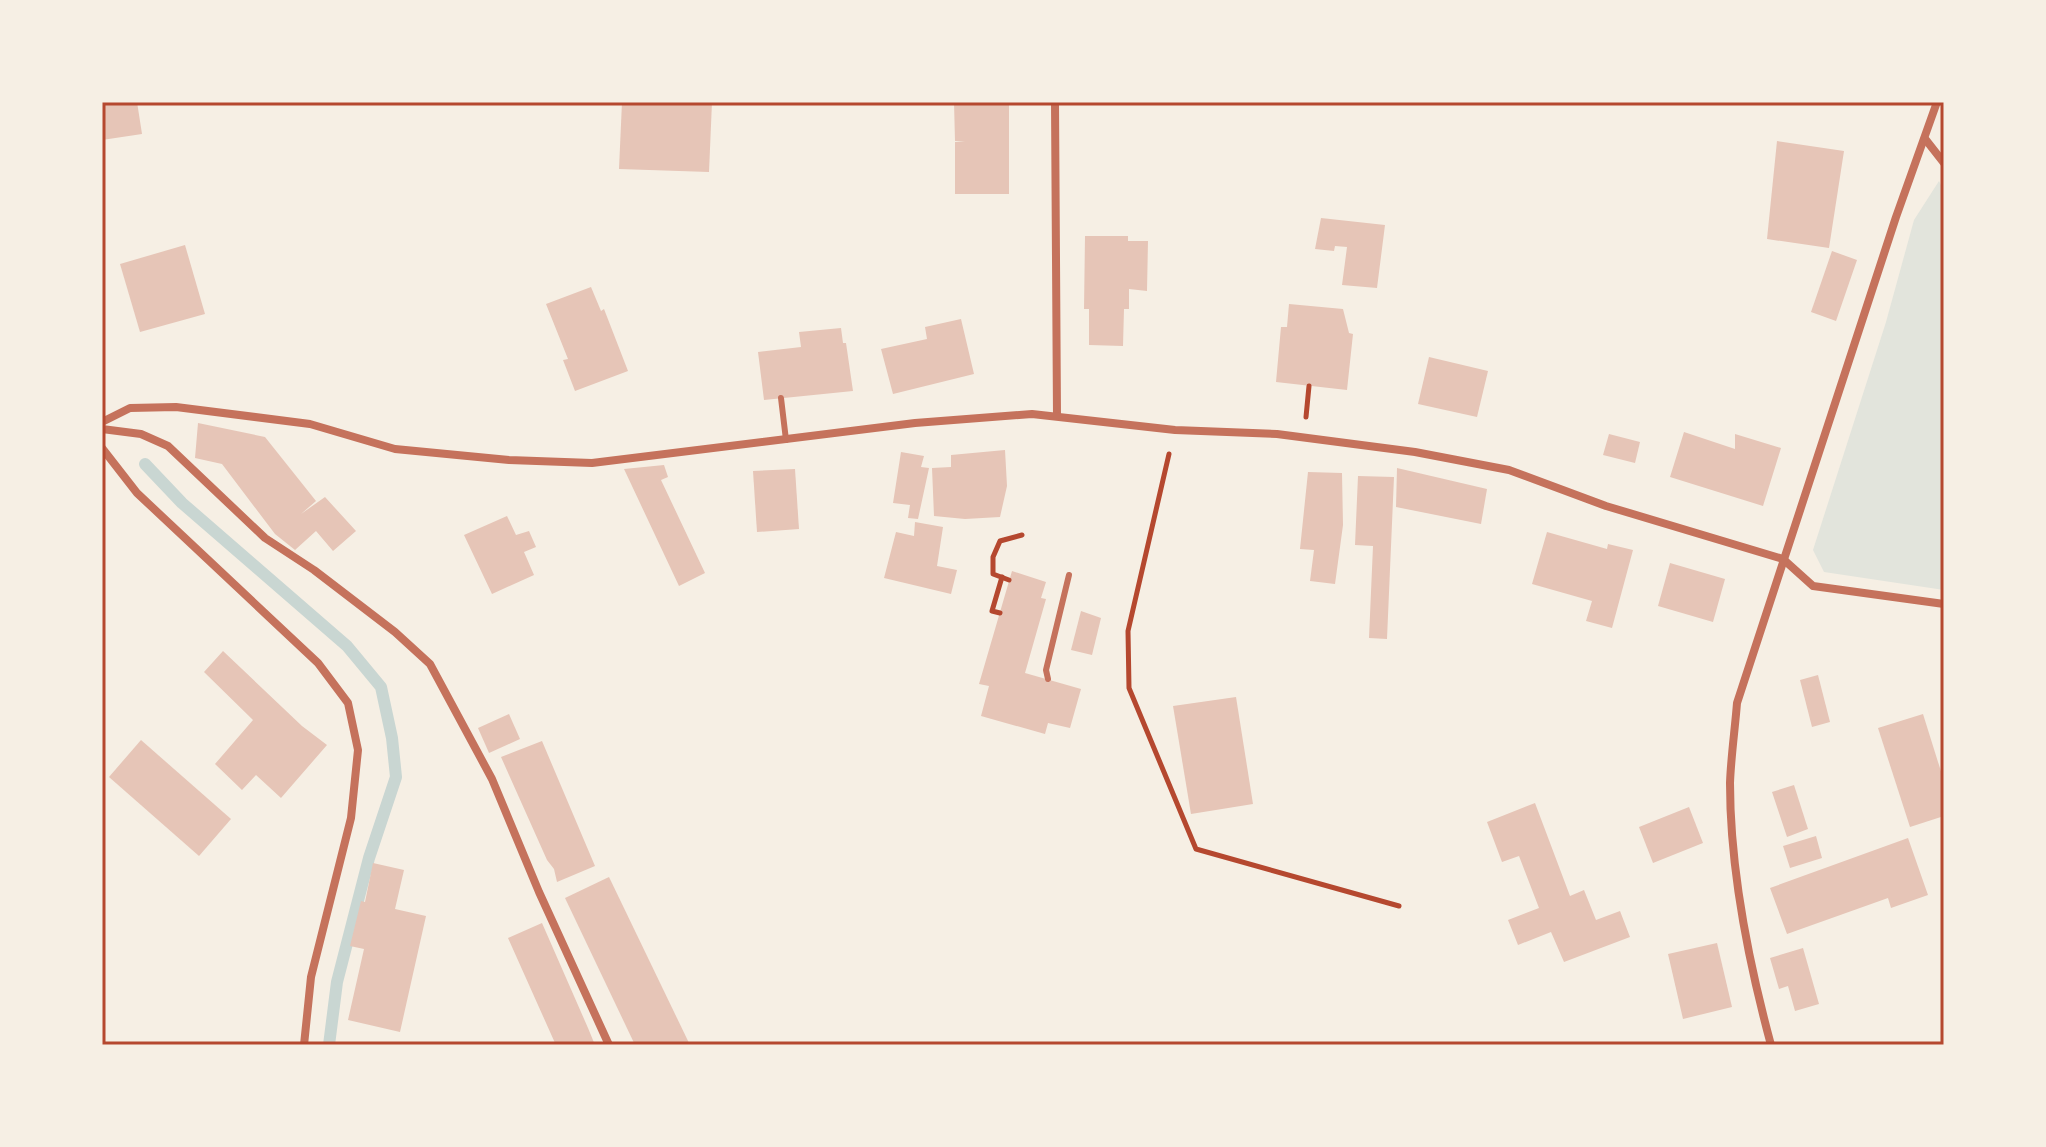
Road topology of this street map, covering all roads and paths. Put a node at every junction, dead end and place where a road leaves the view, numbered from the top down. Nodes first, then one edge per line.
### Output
1 (1055, 102) edge
2 (1937, 102) edge
3 (1926, 140) junction
4 (1944, 163) edge
5 (781, 398) dead end
6 (1057, 416) junction
7 (102, 422) edge
8 (102, 429) edge
9 (1175, 430) junction
10 (786, 440) junction
11 (102, 448) edge
12 (1022, 535) dead end
13 (1783, 559) junction
14 (1069, 575) dead end
15 (1944, 604) edge
16 (1000, 613) dead end
17 (1046, 670) junction
18 (1037, 676) dead end
19 (1048, 679) dead end
20 (1399, 906) dead end
21 (304, 1045) edge
22 (609, 1045) edge
23 (1771, 1045) edge

1 - 6 street
2 - 3 street
3 - 4 street
3 - 13 street
5 - 10 lane
6 - 9 street
6 - 10 street
7 - 10 street
8 - 22 street
9 - 13 street
9 - 20 path
11 - 21 street
12 - 16 path
13 - 15 street
13 - 23 street
14 - 17 lane
17 - 18 lane
17 - 19 lane

